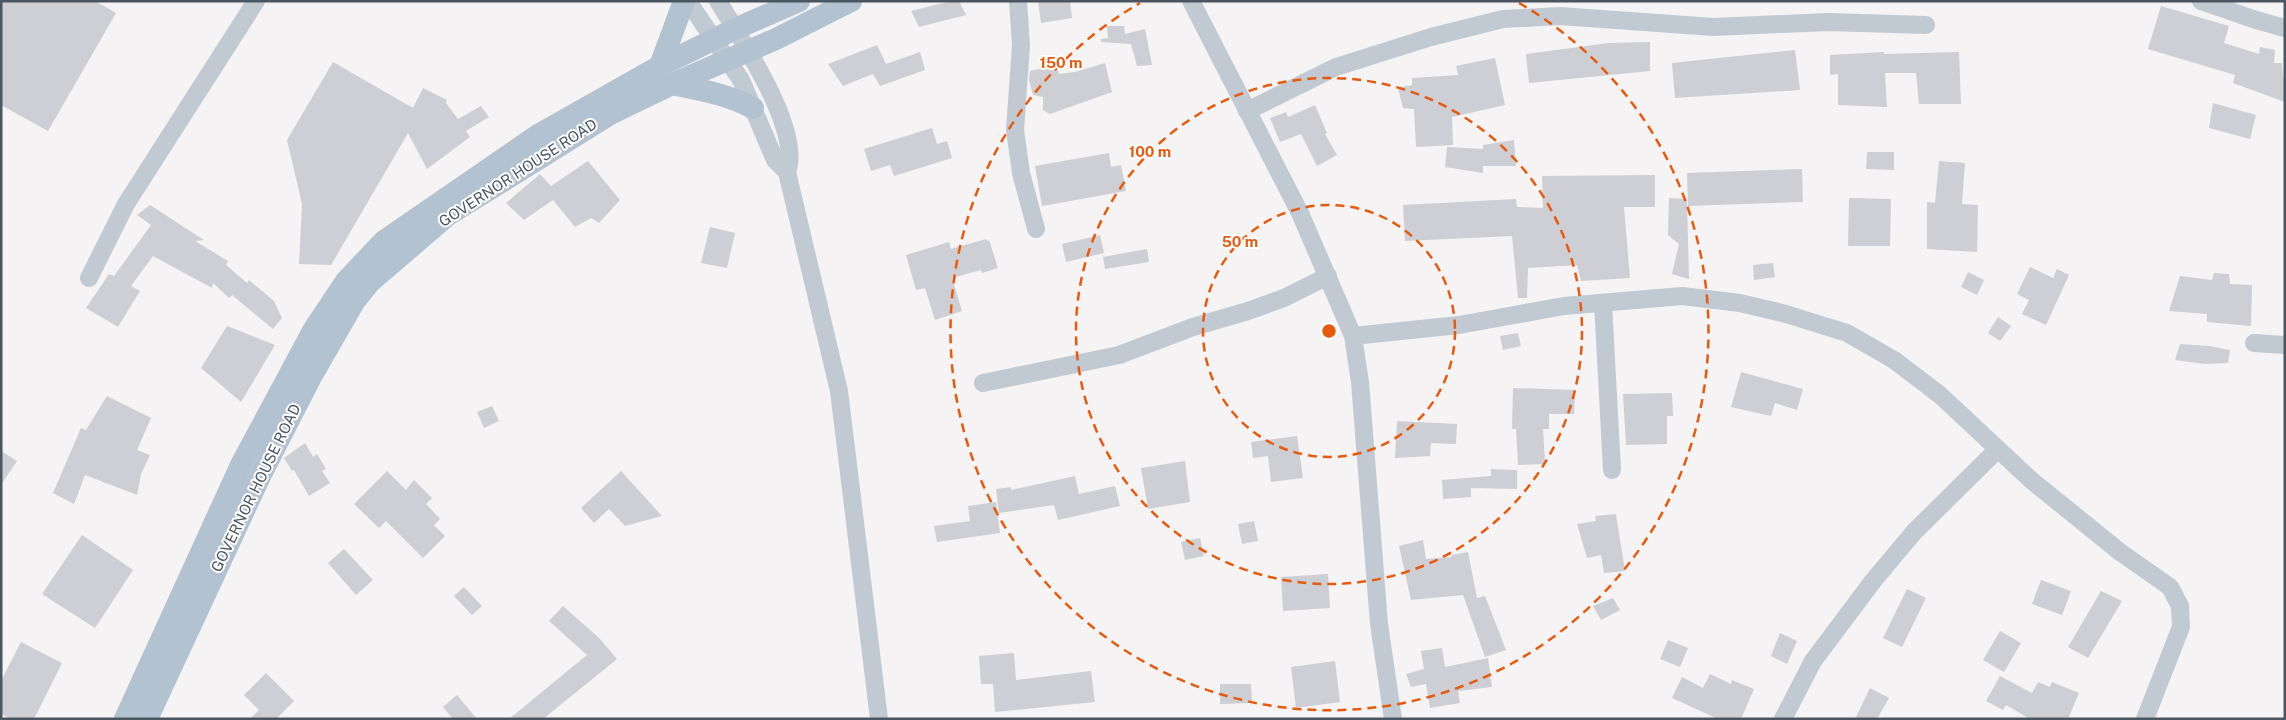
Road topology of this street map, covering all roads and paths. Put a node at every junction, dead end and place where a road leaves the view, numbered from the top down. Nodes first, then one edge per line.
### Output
1 (256, 1) edge
2 (686, 1) edge
3 (718, 1) edge
4 (799, 1) edge
5 (852, 1) edge
6 (1018, 1) edge
7 (1191, 1) edge
8 (2201, 1) edge
9 (1926, 25) dead end
10 (2285, 28) edge
11 (735, 29) junction
12 (715, 40) junction
13 (748, 50) junction
14 (727, 60) junction
15 (666, 75) junction
16 (753, 108) junction
17 (1247, 111) junction
18 (787, 172) junction
19 (1036, 229) dead end
20 (1328, 276) junction
21 (89, 278) dead end
22 (1603, 303) junction
23 (1353, 336) junction
24 (2254, 343) dead end
25 (2285, 345) edge
26 (983, 383) dead end
27 (1998, 448) junction
28 (1612, 470) dead end
29 (125, 719) edge
30 (146, 719) edge
31 (879, 719) edge
32 (1393, 719) edge
33 (1783, 719) edge
34 (2145, 719) edge

1 - 21 street
2 - 12 street
2 - 15 main road
3 - 11 street
4 - 11 main road, GOVERNOR HOUSE ROAD
5 - 13 main road, GOVERNOR HOUSE ROAD
6 - 19 street
7 - 17 street
8 - 10 street
9 - 17 street
11 - 12 main road, GOVERNOR HOUSE ROAD
11 - 13 street
12 - 14 street
12 - 15 main road, GOVERNOR HOUSE ROAD
13 - 14 main road, GOVERNOR HOUSE ROAD
13 - 18 street
14 - 15 main road, GOVERNOR HOUSE ROAD
14 - 16 street
15 - 16 main road
15 - 29 main road, GOVERNOR HOUSE ROAD
15 - 30 main road, GOVERNOR HOUSE ROAD
16 - 18 street
17 - 20 street
18 - 31 street
20 - 23 street
20 - 26 street
22 - 23 street
22 - 27 street
22 - 28 street
23 - 32 street
24 - 25 street
27 - 33 street
27 - 34 street

